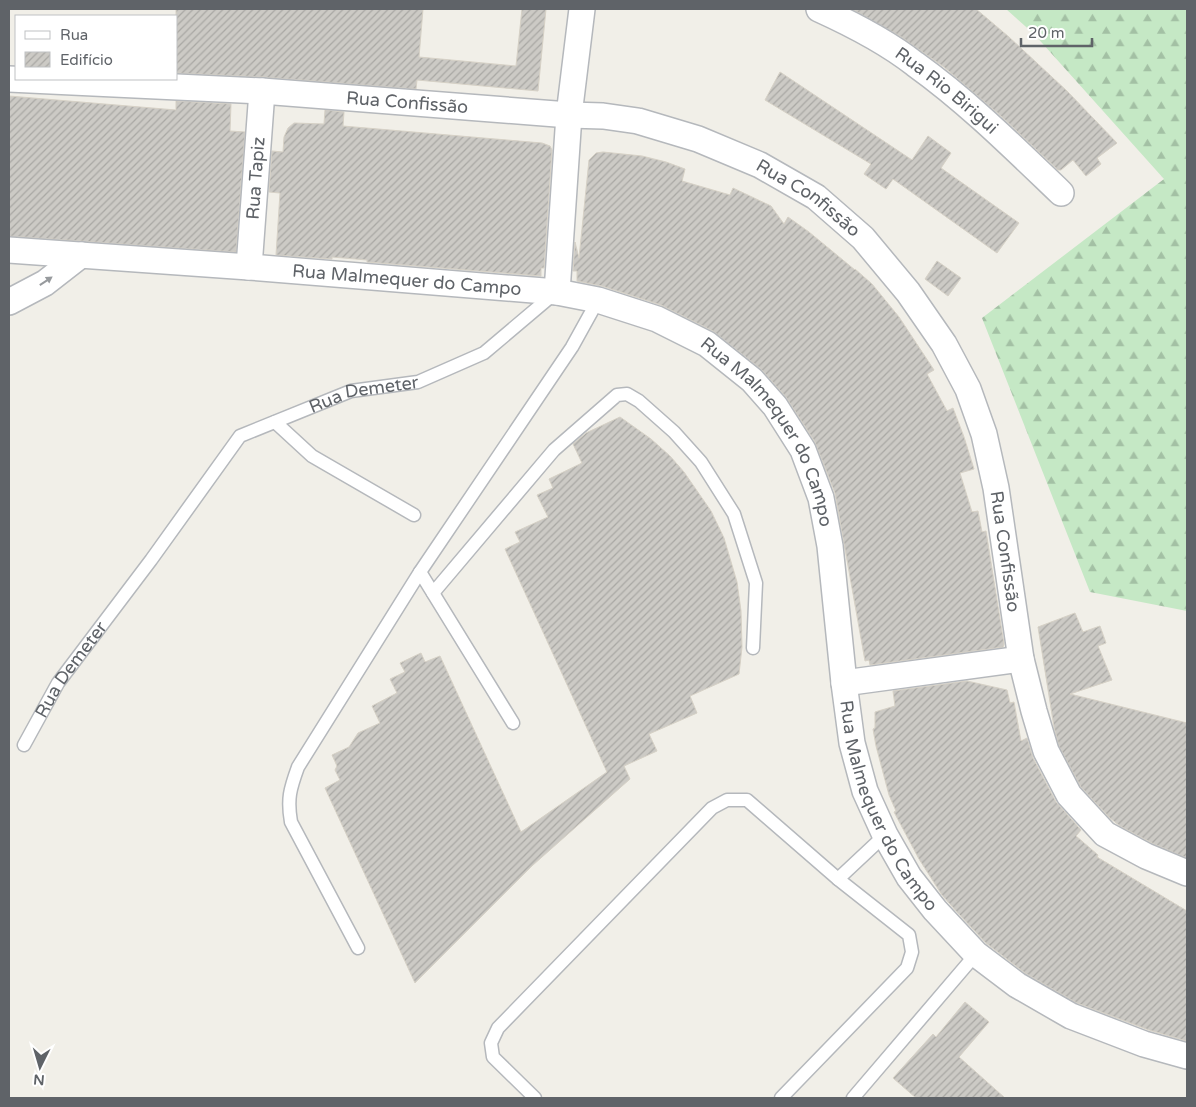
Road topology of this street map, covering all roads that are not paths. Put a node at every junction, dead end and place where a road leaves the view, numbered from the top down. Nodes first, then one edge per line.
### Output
1 (582, 9) edge
2 (819, 9) edge
3 (30, 80) edge
4 (262, 91) junction
5 (569, 116) junction
6 (1061, 193) dead end
7 (9, 250) edge
8 (81, 255) junction
9 (249, 267) junction
10 (557, 292) junction
11 (598, 300) junction
12 (9, 302) edge
13 (275, 422) junction
14 (414, 515) dead end
15 (420, 572) junction
16 (433, 594) junction
17 (753, 648) dead end
18 (1021, 659) junction
19 (844, 683) junction
20 (513, 723) dead end
21 (24, 745) dead end
22 (885, 836) junction
23 (1187, 873) edge
24 (838, 879) junction
25 (358, 948) dead end
26 (976, 954) junction
27 (1187, 1056) edge
28 (535, 1098) edge
29 (781, 1098) edge
30 (853, 1098) edge

1 - 5 street
2 - 6 street, Rua Rio Birigui
3 - 4 street, Rua Confissão
4 - 5 street, Rua Confissão
4 - 9 street, Rua Tapiz
5 - 10 street
5 - 18 street, Rua Confissão
7 - 8 street, Rua Malmequer do Campo
8 - 9 street, Rua Malmequer do Campo
12 -> 8 street
9 - 10 street, Rua Malmequer do Campo
10 - 11 street, Rua Malmequer do Campo
10 - 13 lane, Rua Demeter
11 - 15 lane
11 - 19 street, Rua Malmequer do Campo
13 - 14 lane
13 - 21 lane, Rua Demeter
15 - 16 lane
15 - 25 lane
16 - 17 lane
16 - 20 lane
18 - 19 street
18 - 23 street, Rua Confissão
19 - 22 street, Rua Malmequer do Campo
22 - 24 lane
22 - 26 street, Rua Malmequer do Campo
24 - 28 lane
24 - 29 lane
26 - 27 street, Rua Malmequer do Campo
26 - 30 lane

